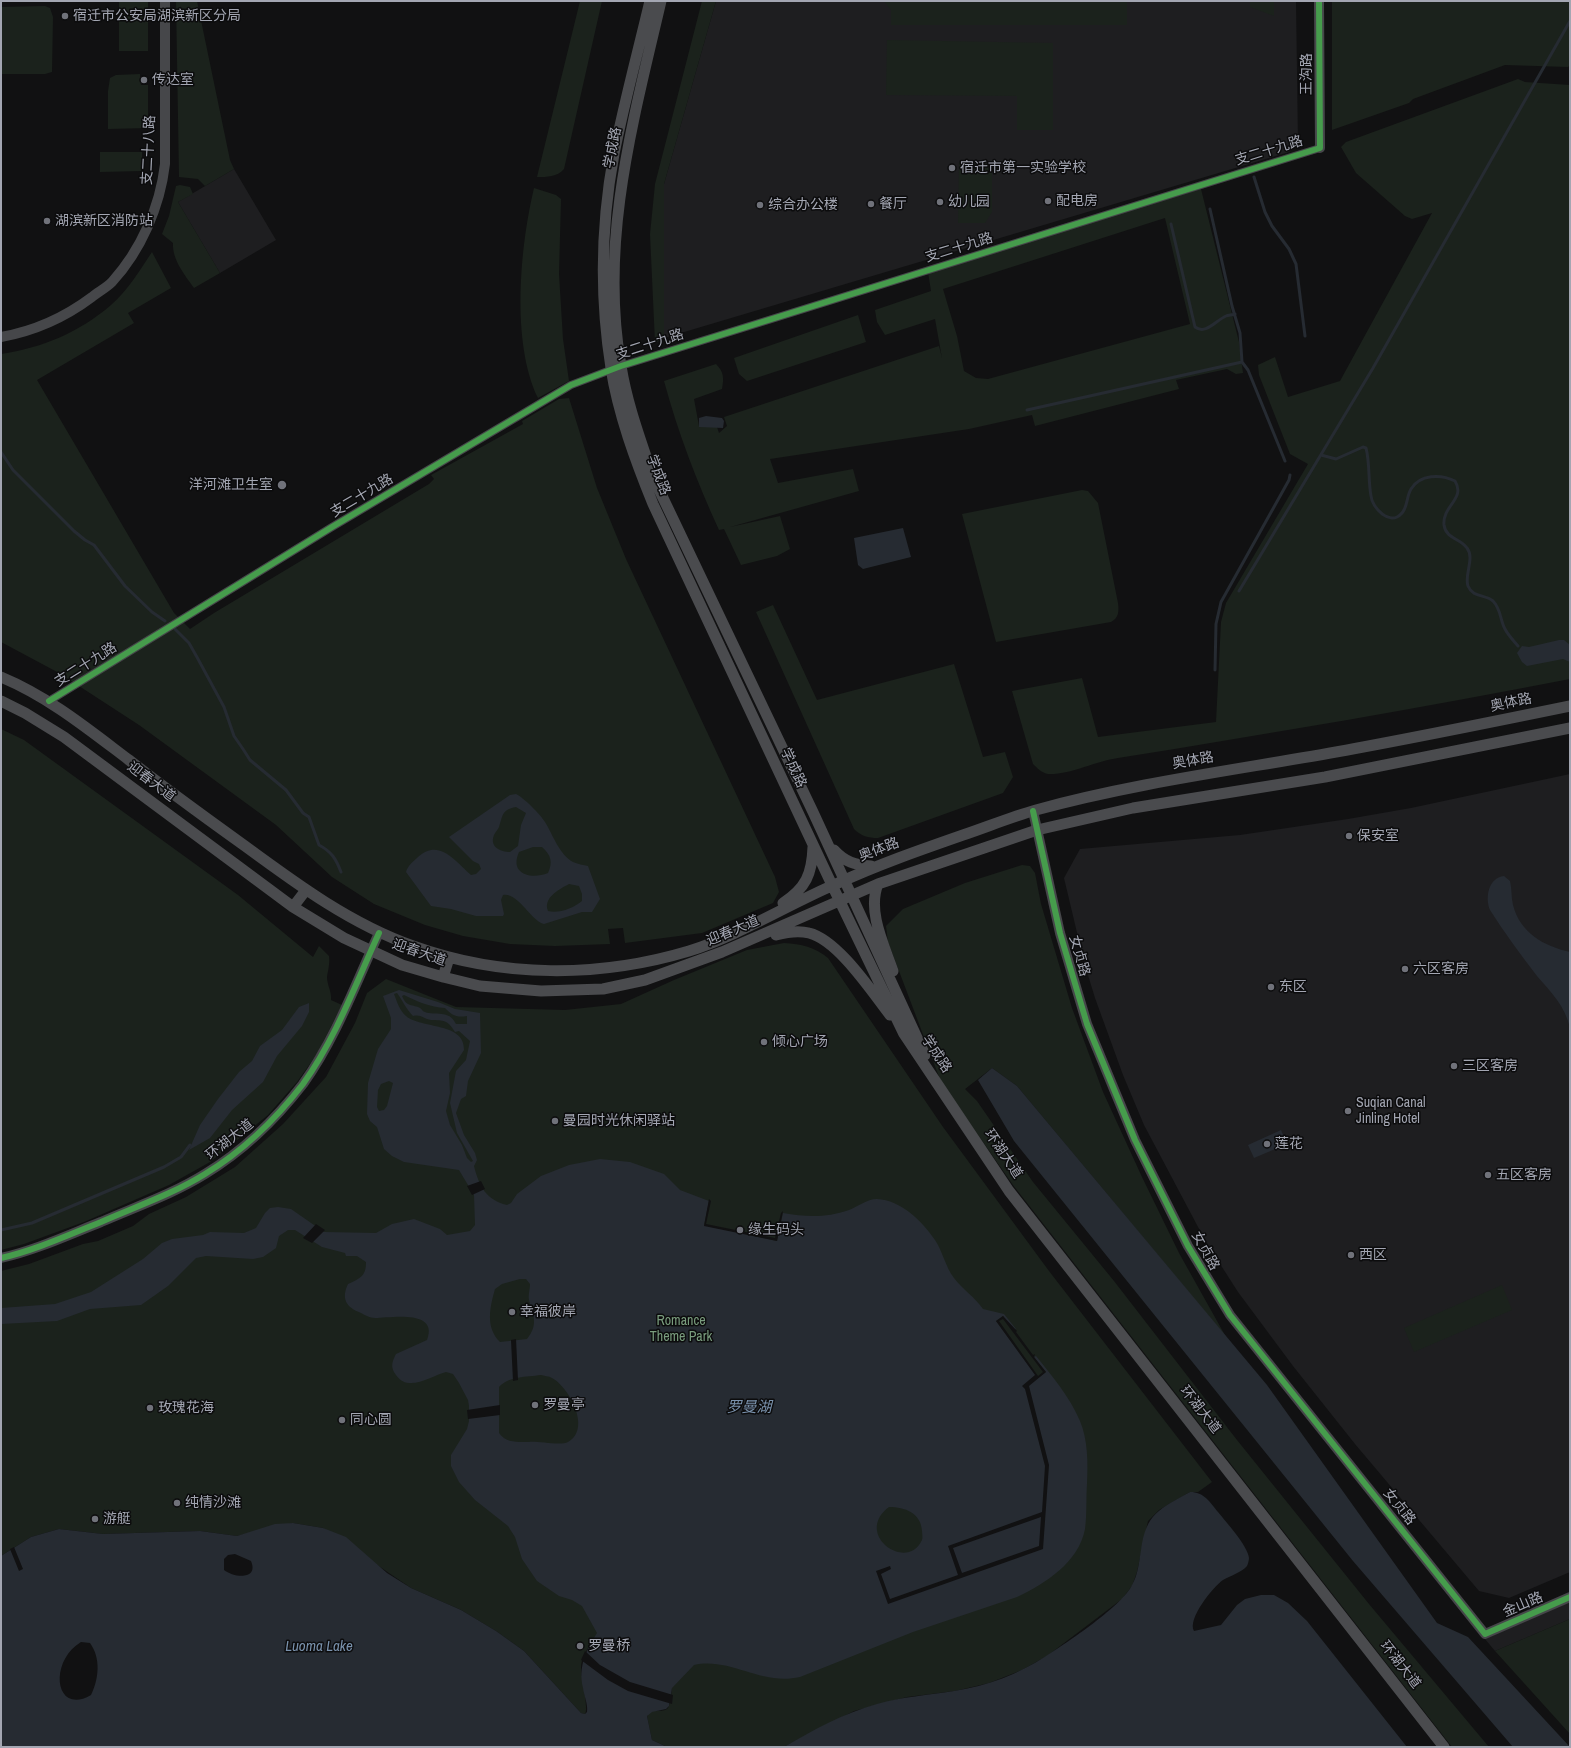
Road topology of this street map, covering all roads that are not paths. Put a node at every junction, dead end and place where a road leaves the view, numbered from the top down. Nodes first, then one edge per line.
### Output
1 (164, 1) edge
2 (650, 1) edge
3 (661, 1) edge
4 (1319, 1) edge
5 (1320, 148) joint
6 (1, 337) edge
7 (616, 368) junction
8 (1, 677) edge
9 (1, 701) edge
10 (49, 701) junction
11 (1570, 706) edge
12 (1570, 728) edge
13 (1033, 811) junction
14 (1037, 830) junction
15 (827, 841) junction
16 (813, 845) junction
17 (876, 866) junction
18 (844, 880) junction
19 (878, 884) junction
20 (832, 885) junction
21 (306, 890) junction
22 (852, 896) junction
23 (839, 901) junction
24 (293, 907) junction
25 (743, 929) junction
26 (379, 932) junction
27 (746, 942) junction
28 (370, 951) junction
29 (449, 958) junction
30 (443, 977) junction
31 (910, 1034) junction
32 (939, 1086) joint
33 (1, 1258) edge
34 (1570, 1597) edge
35 (1485, 1634) joint
36 (1444, 1747) edge

1 - 6 street, 支二十八路
2 - 7 main road, 学成路
3 - 7 main road, 学成路
4 - 5 street, 王沟路
5 - 7 street, 支二十九路
7 - 10 street, 支二十九路
7 - 15 main road, 学成路
7 - 16 main road, 学成路
8 - 10 main road, 迎春大道
9 - 24 main road, 迎春大道
10 - 21 main road, 迎春大道
11 - 13 main road, 奥体路
12 - 14 main road
13 - 14 street, 女贞路
13 - 17 main road, 奥体路
14 - 19 main road
14 - 35 street, 女贞路
15 - 17 main road
15 - 18 main road, 学成路
16 - 20 main road, 学成路
16 - 25 main road
17 - 18 main road, 奥体路
18 - 20 main road, 奥体路
18 - 22 main road, 学成路
19 - 22 main road
19 - 31 main road
20 - 23 main road, 学成路
20 - 25 main road, 迎春大道
21 - 24 main road
21 - 26 main road, 迎春大道
22 - 23 main road
22 - 31 main road, 学成路
23 - 27 main road, 迎春大道
23 - 31 main road, 学成路
24 - 28 main road, 迎春大道
25 - 29 main road, 迎春大道
26 - 28 street, 环湖大道
26 - 29 main road, 迎春大道
27 - 30 main road, 迎春大道
27 - 31 main road
28 - 30 main road, 迎春大道
28 - 33 street, 环湖大道
29 - 30 main road
31 - 32 main road, 学成路
32 - 36 main road, 环湖大道
34 - 35 street, 金山路

